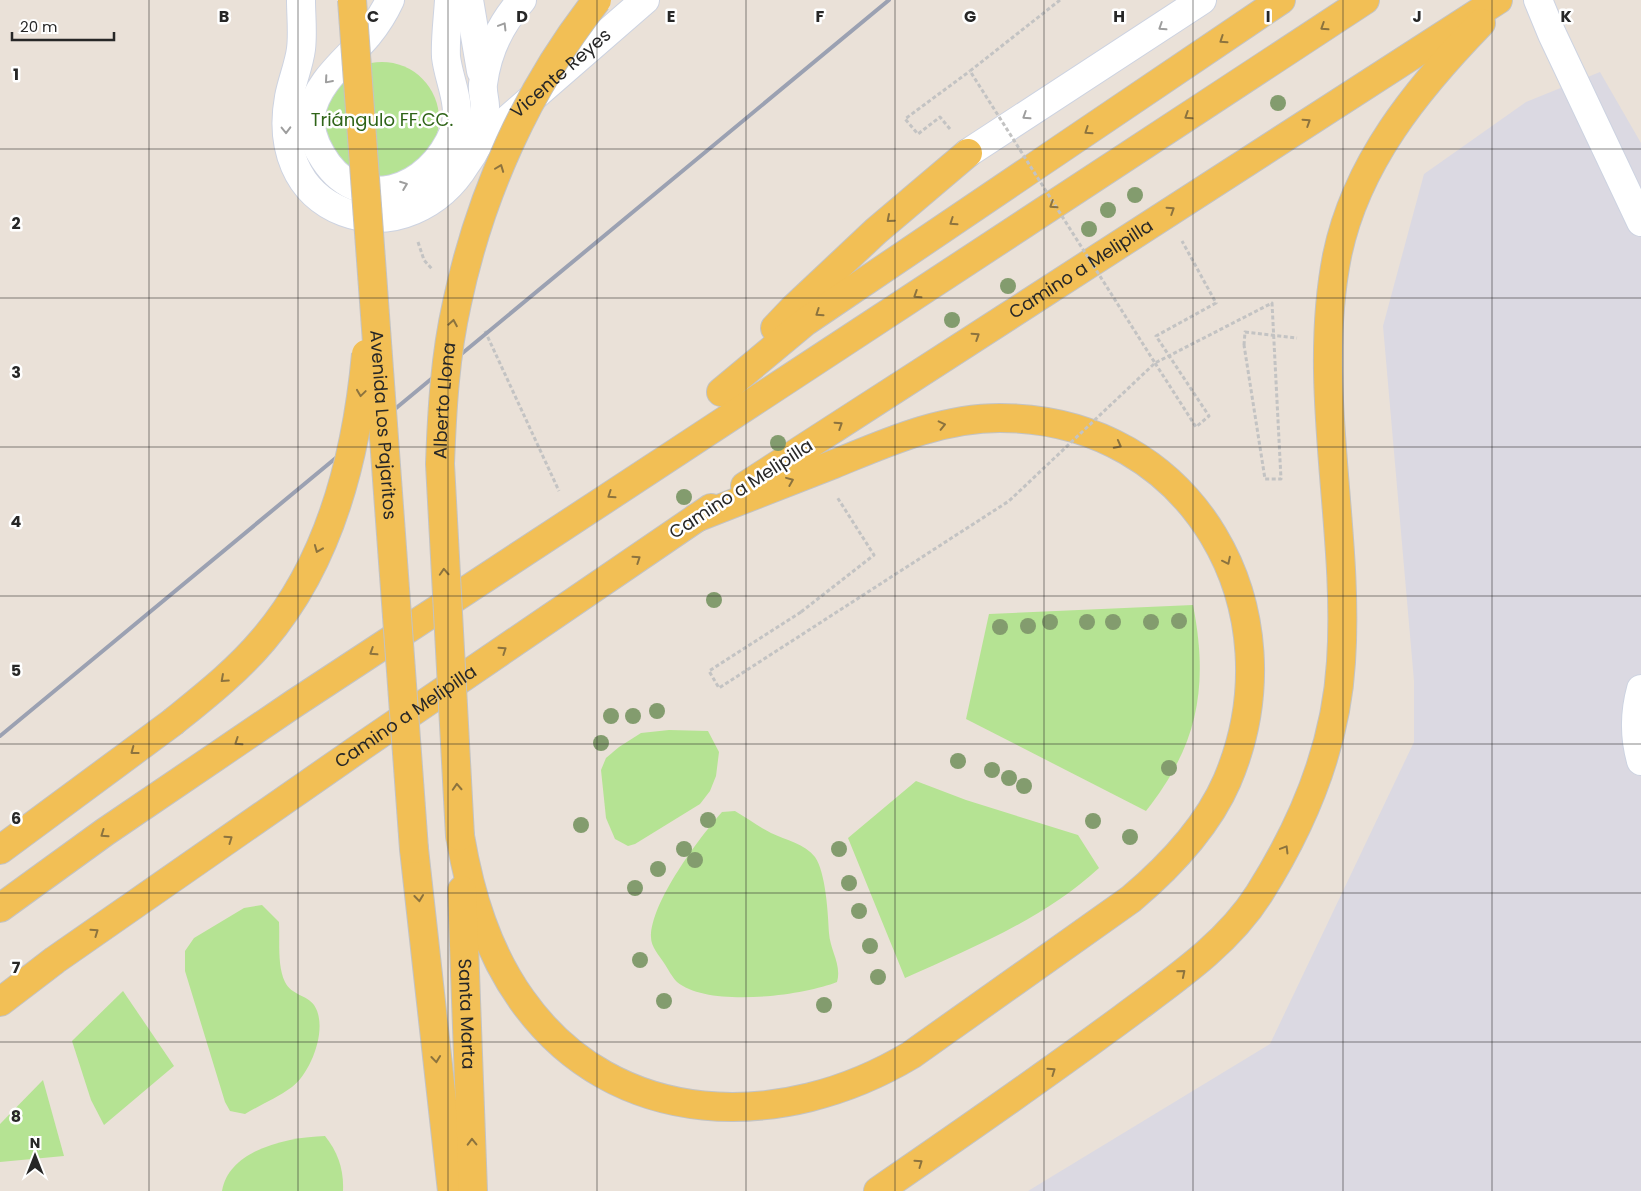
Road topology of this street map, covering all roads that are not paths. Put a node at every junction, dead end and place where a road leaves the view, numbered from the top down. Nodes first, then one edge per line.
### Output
1 (301, 0) edge
2 (352, 0) edge
3 (390, 0) edge
4 (449, 0) edge
5 (469, 0) edge
6 (522, 0) edge
7 (598, 0) edge
8 (645, 0) edge
9 (1202, 0) edge
10 (1365, 0) edge
11 (1498, 0) edge
12 (1507, 0) edge
13 (1538, 0) edge
14 (1272, 6) edge
15 (484, 95) junction
16 (477, 146) junction
17 (968, 153) joint
18 (1641, 222) edge
19 (372, 275) junction
20 (721, 392) junction
21 (652, 468) junction
22 (696, 518) junction
23 (1641, 688) edge
24 (1641, 761) edge
25 (460, 836) junction
26 (414, 849) joint
27 (0, 850) edge
28 (0, 908) edge
29 (56, 960) junction
30 (0, 1002) edge
31 (0, 1024) edge
32 (447, 1162) junction
33 (444, 1191) edge
34 (452, 1191) edge
35 (473, 1191) edge
36 (878, 1191) edge

1 -> 16 street
2 - 19 main road, Avenida Los Pajaritos, bridge
3 -> 4 street
5 - 15 street
15 -> 6 street
25 -> 7 main road, Alberto Llona, bridge
8 - 16 street, Vicente Reyes
9 -> 17 street
10 -> 21 main road
22 -> 11 main road, Camino a Melipilla
36 -> 12 main road
13 - 18 street
14 -> 20 main road
15 - 16 street
17 -> 20 main road
19 - 26 main road, Avenida Los Pajaritos, bridge
19 -> 27 main road, bridge
20 - 21 main road
21 -> 28 main road
22 -> 25 main road
29 -> 22 main road, Camino a Melipilla
23 - 24 street
35 -> 25 main road, Santa Marta
26 -> 32 main road, Santa Marta
29 - 30 main road, Camino a Melipilla
29 - 31 main road
32 - 33 main road
32 - 34 main road, Santa Marta

